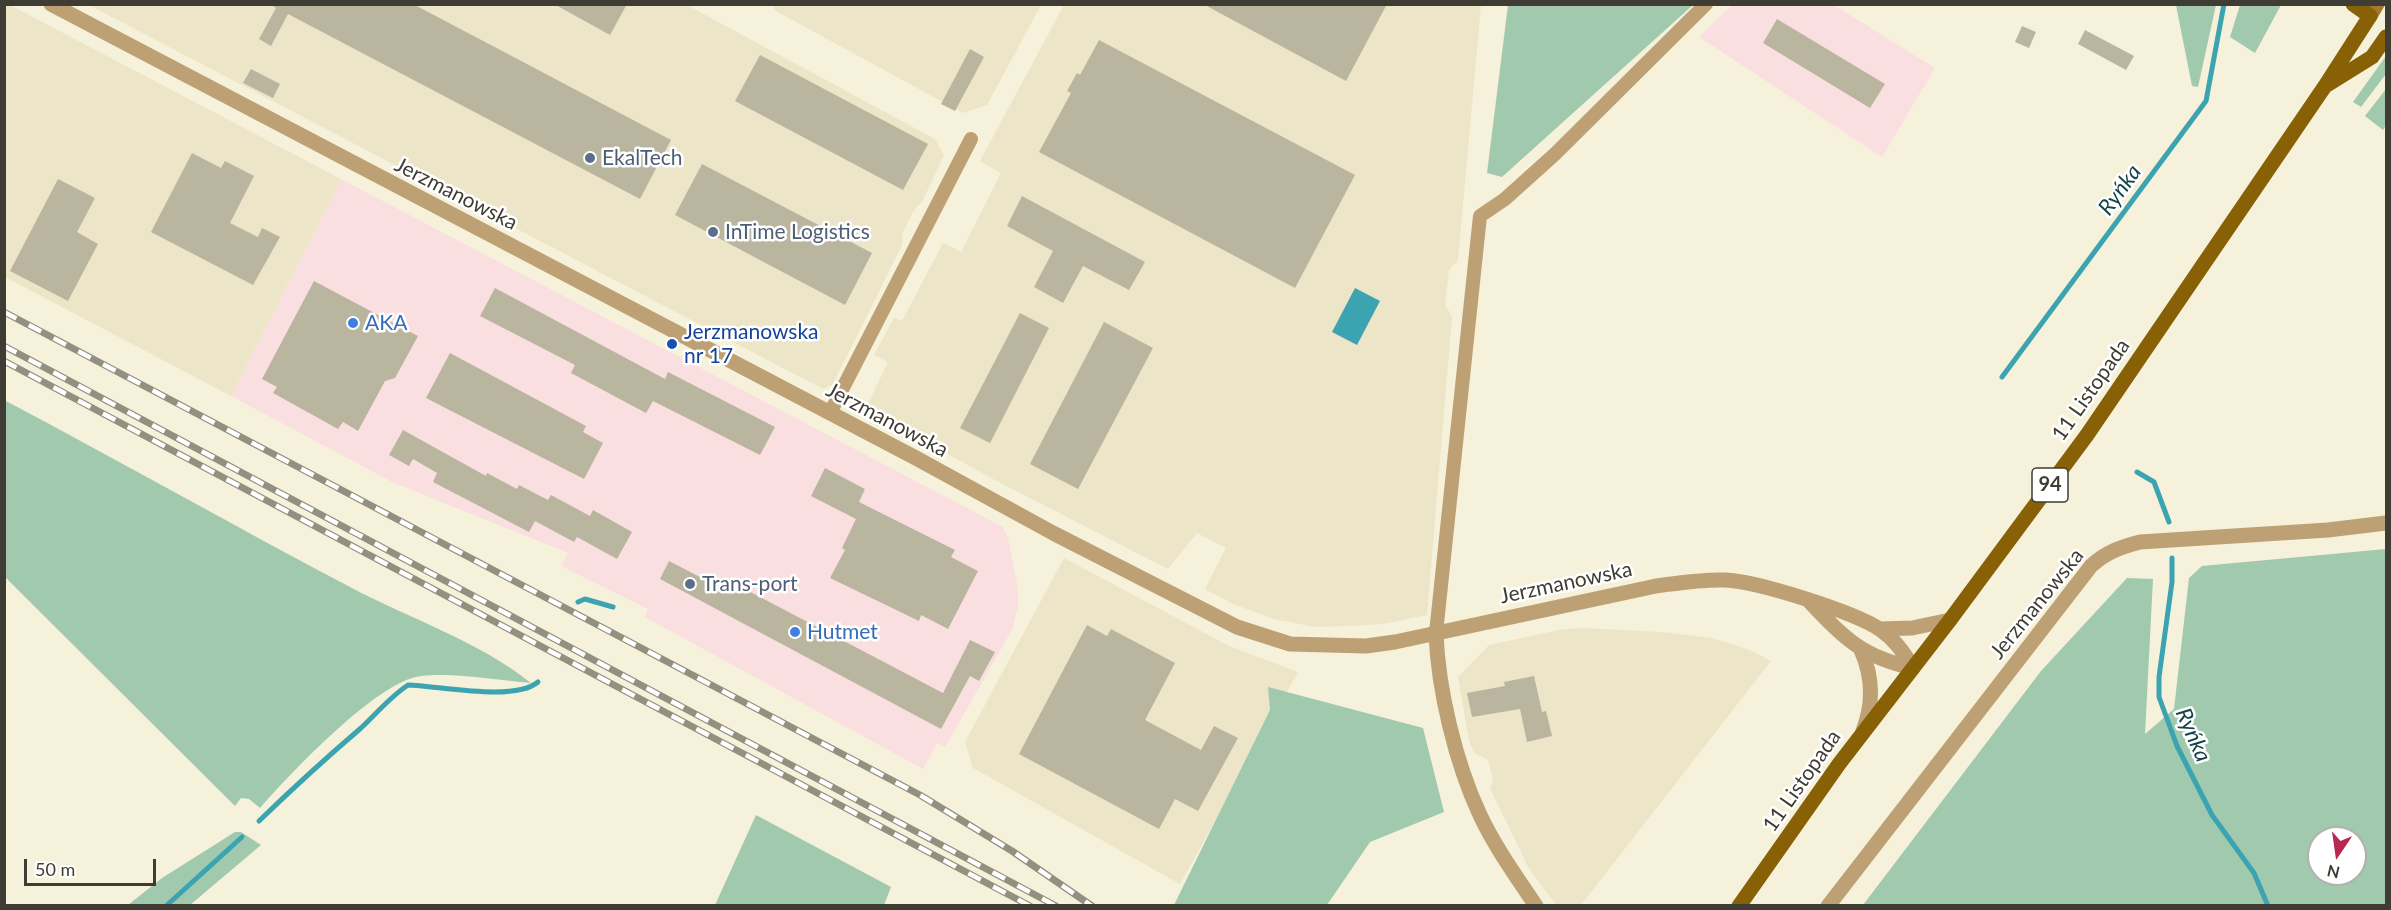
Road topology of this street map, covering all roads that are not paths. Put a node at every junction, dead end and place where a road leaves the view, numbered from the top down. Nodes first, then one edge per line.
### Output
1 (51, 4) edge
2 (1706, 4) edge
3 (2353, 4) edge
4 (2373, 10) edge
5 (2386, 37) edge
6 (2325, 86) junction
7 (970, 140) dead end
8 (830, 413) junction
9 (2386, 523) edge
10 (1810, 602) junction
11 (1950, 620) junction
12 (1880, 629) junction
13 (1436, 633) junction
14 (1861, 650) junction
15 (1913, 668) junction
16 (1863, 732) junction
17 (1536, 906) edge
18 (1739, 906) edge
19 (1828, 906) edge

1 - 8 street, Jerzmanowska
2 - 13 street
3 - 4 main road, 94
4 - 6 main road, 11 Listopada / 94
5 - 6 main road
6 - 11 main road, 11 Listopada / 94
7 - 8 street
8 - 13 street, Jerzmanowska
9 - 19 street, Jerzmanowska
10 - 12 street, Jerzmanowska
10 - 13 street, Jerzmanowska
10 - 14 street
11 - 12 street, Jerzmanowska
11 - 15 main road, 11 Listopada / 94
12 - 15 street, Jerzmanowska
13 - 17 street
14 - 15 street
14 - 16 street
15 - 16 main road, 11 Listopada / 94
16 - 18 main road, 11 Listopada / 94

